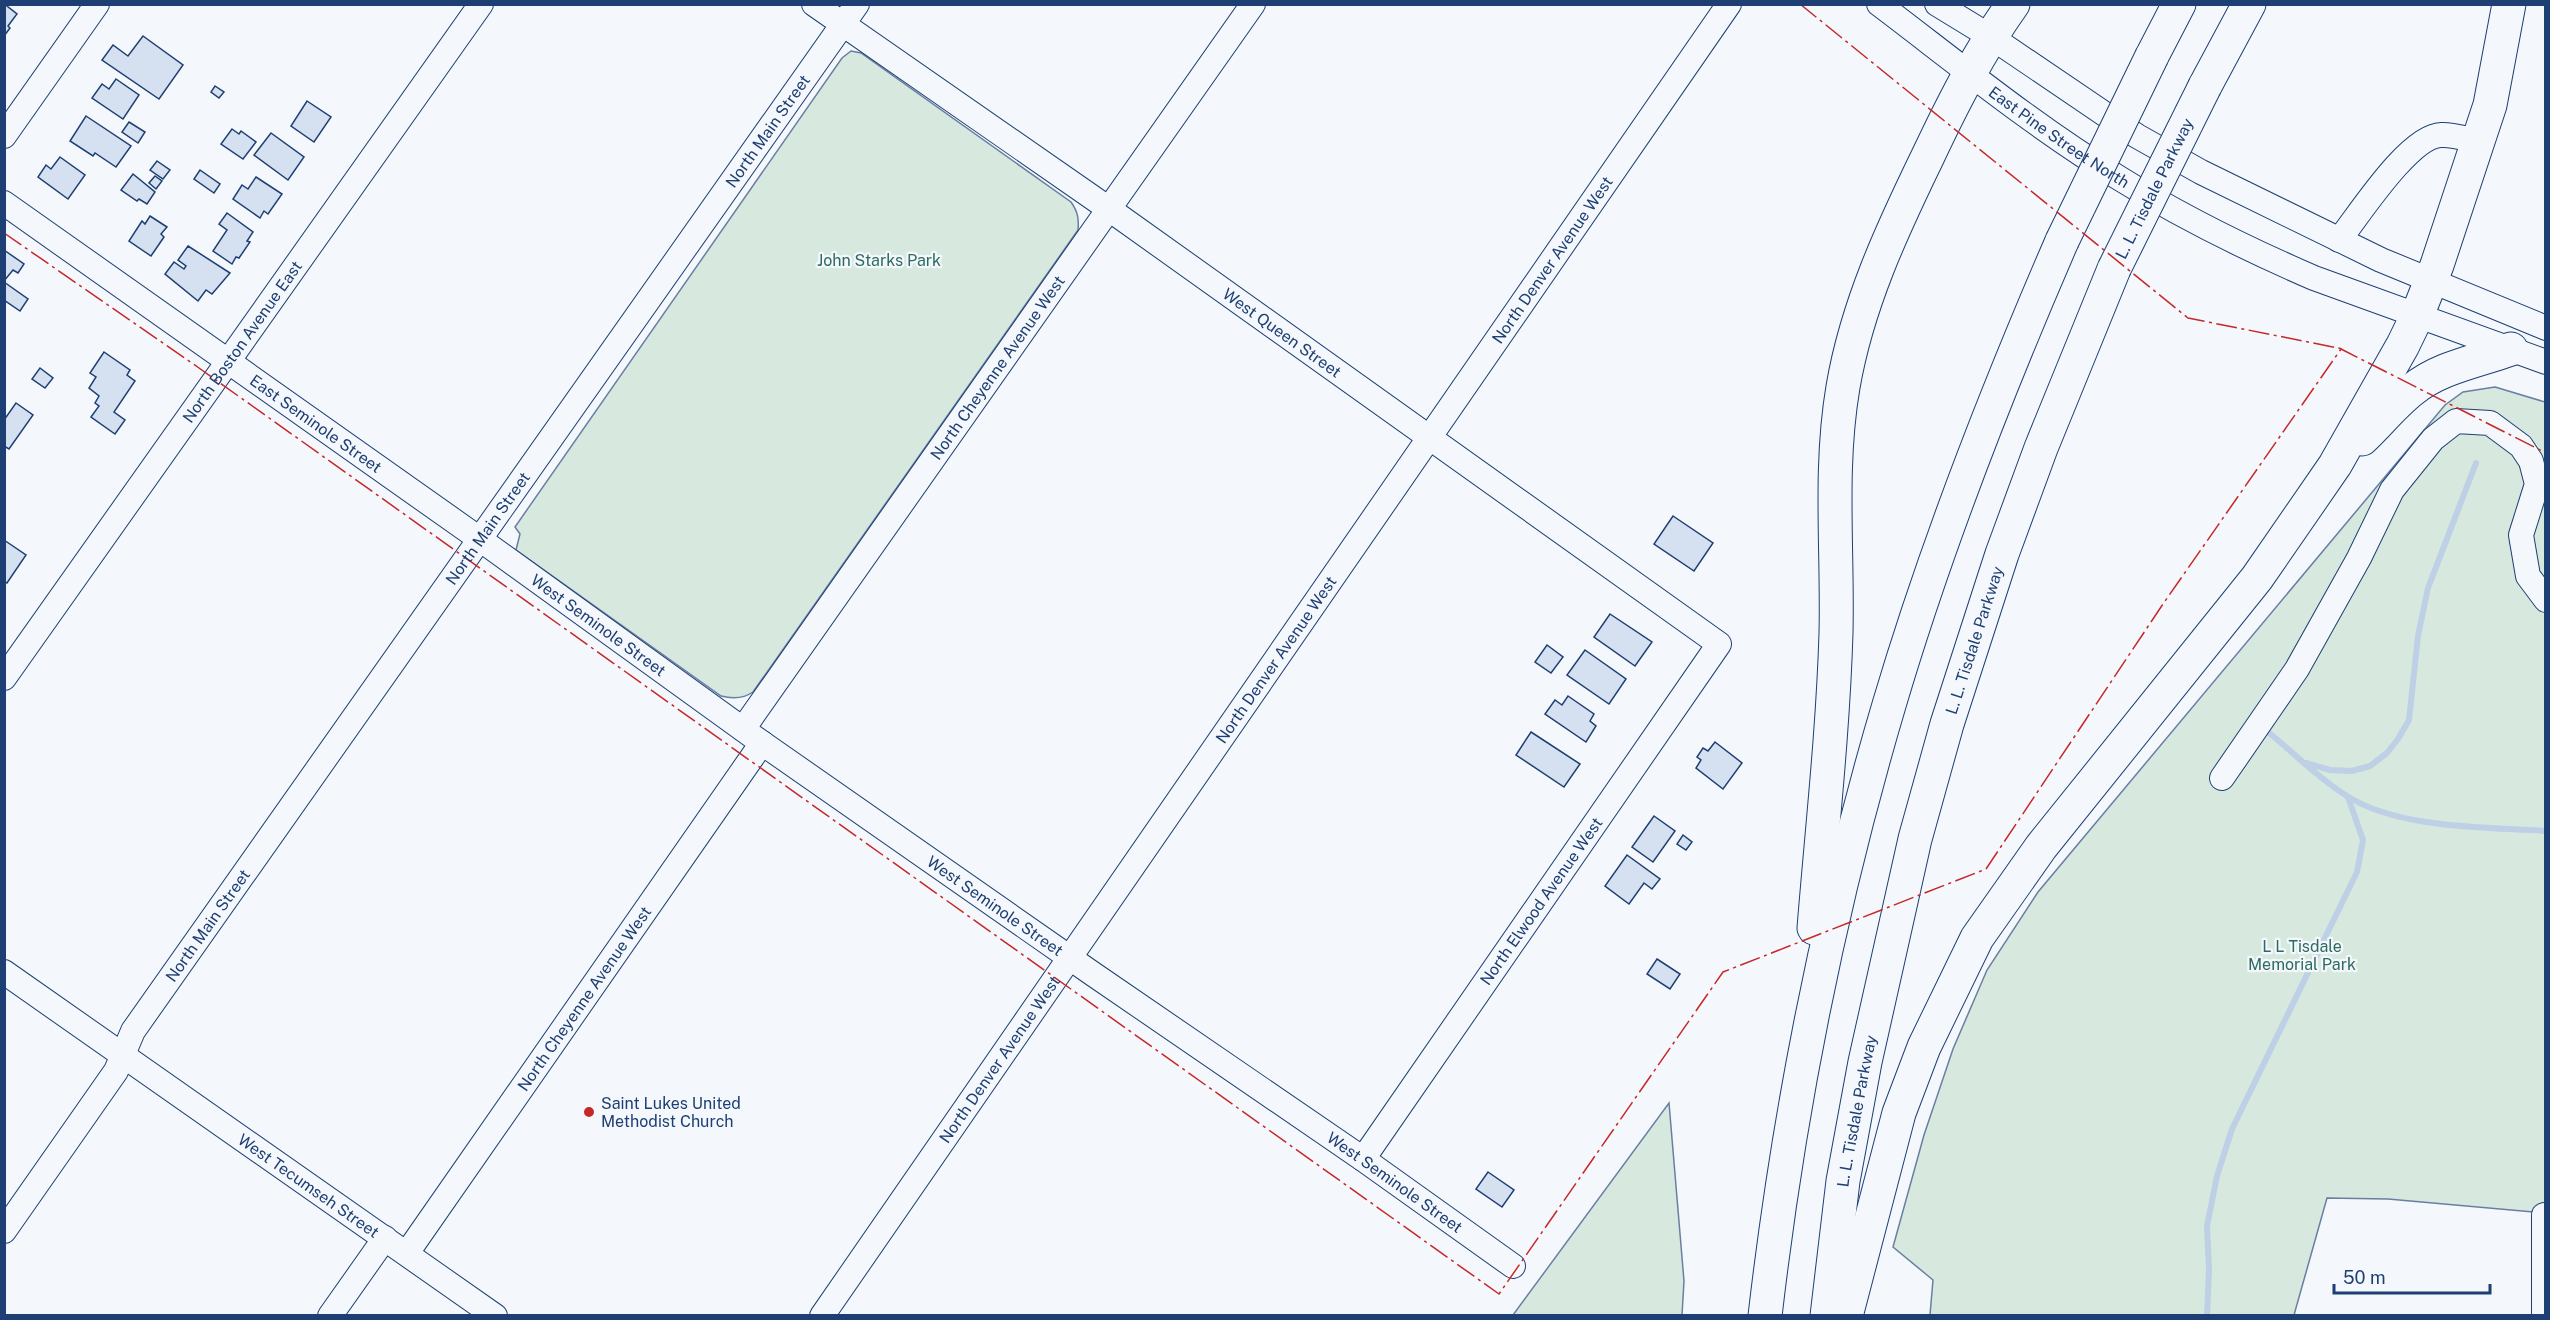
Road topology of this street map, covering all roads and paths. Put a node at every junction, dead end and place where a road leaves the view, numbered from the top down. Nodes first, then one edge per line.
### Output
1 (97, 4) edge
2 (481, 4) edge
3 (814, 4) edge
4 (857, 4) edge
5 (1253, 4) edge
6 (1729, 4) edge
7 (1878, 4) edge
8 (1937, 4) edge
9 (2013, 4) edge
10 (2179, 4) edge
11 (2248, 4) edge
12 (2509, 4) edge
13 (843, 25) junction
14 (1991, 37) junction
15 (1970, 72) junction
16 (4, 136) edge
17 (2478, 141) junction
18 (4, 203) edge
19 (1109, 209) junction
20 (2339, 240) junction
21 (2431, 280) junction
22 (2417, 316) junction
23 (2546, 328) edge
24 (2511, 349) junction
25 (230, 362) junction
26 (2546, 362) edge
27 (1430, 438) junction
28 (2335, 465) junction
29 (2543, 485) edge
30 (481, 540) junction
31 (2546, 600) edge
32 (1719, 644) joint
33 (4, 678) edge
34 (752, 736) junction
35 (2222, 778) dead end
36 (1070, 958) junction
37 (4, 972) edge
38 (1805, 1046) junction
39 (123, 1056) junction
40 (1364, 1159) junction
41 (2544, 1215) dead end
42 (4, 1231) edge
43 (384, 1238) junction
44 (407, 1253) junction
45 (1512, 1266) dead end
46 (330, 1316) edge
47 (495, 1316) edge
48 (822, 1316) edge
49 (1765, 1316) edge
50 (1827, 1316) edge
51 (1846, 1316) edge
52 (2544, 1316) edge

1 - 16 street
2 - 25 street, North Boston Avenue East
3 - 13 street, West Queen Street
4 - 13 street, North Main Street
5 - 19 street, North Cheyenne Avenue West
6 - 27 street, North Denver Avenue West
7 - 15 street, East Pine Street North
8 - 14 street
9 - 14 highway
10 - 38 highway, bridge
11 - 50 highway, L. L. Tisdale Parkway, bridge
12 - 17 highway
13 - 19 street, West Queen Street
13 - 30 street, North Main Street
14 - 15 highway
14 - 20 street
15 - 22 street, East Pine Street North
15 - 38 highway
17 - 20 street
17 - 21 highway
18 - 25 street, East Seminole Street
19 - 27 street, West Queen Street
19 - 34 street, North Cheyenne Avenue West
20 - 21 street
21 - 22 highway
21 - 23 street
22 - 24 street, East Pine Street North
22 - 28 highway
24 - 26 street, East Pine Street North
24 - 28 highway
25 - 30 street, East Seminole Street
25 - 33 street, North Boston Avenue East
27 - 32 street, West Queen Street
27 - 36 street, North Denver Avenue West
28 - 51 highway
29 - 31 street
29 - 35 street
30 - 34 street, West Seminole Street
30 - 39 street, North Main Street
32 - 40 street, North Elwood Avenue West
34 - 36 street, West Seminole Street
34 - 44 street, North Cheyenne Avenue West
36 - 40 street, West Seminole Street
36 - 48 street, North Denver Avenue West
37 - 39 street, West Tecumseh Street
38 - 49 highway
39 - 42 street, North Main Street
39 - 43 street, West Tecumseh Street
40 - 45 street, West Seminole Street
41 - 52 street
43 - 44 street, West Tecumseh Street
43 - 46 street
44 - 47 street, West Tecumseh Street

